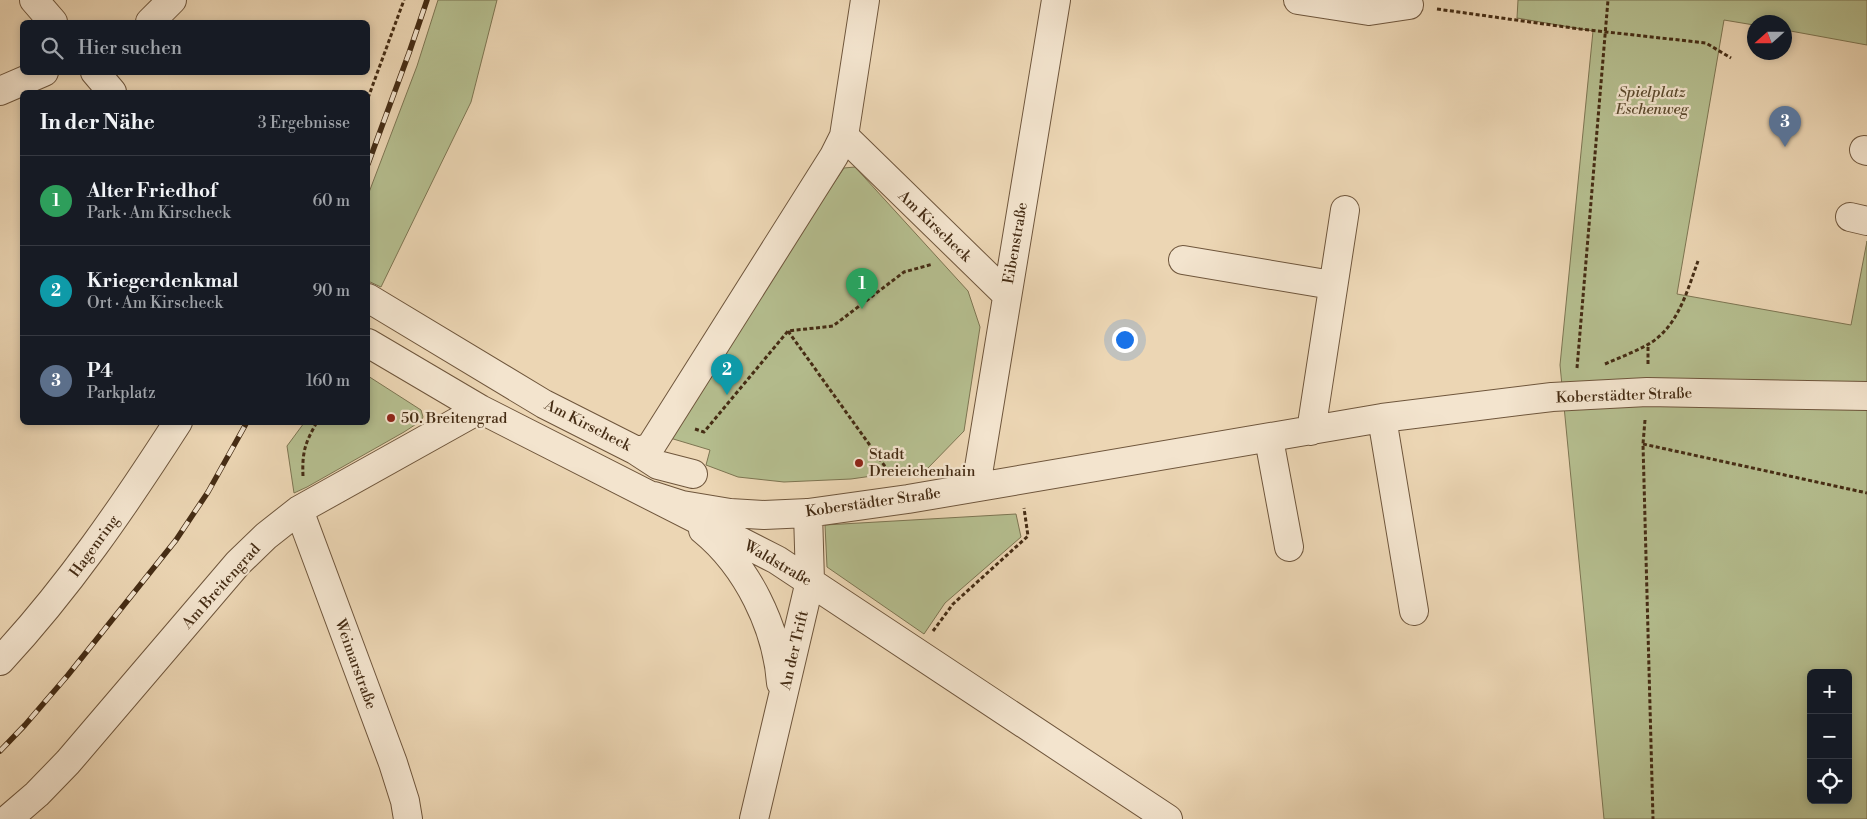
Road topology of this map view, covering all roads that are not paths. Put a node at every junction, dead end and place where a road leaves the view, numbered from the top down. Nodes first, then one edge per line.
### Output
1 (34, 0) edge
2 (172, 0) edge
3 (865, 0) edge
4 (1056, 0) edge
5 (1298, 0) edge
6 (1409, 5) road end
7 (51, 20) edge
8 (152, 20) edge
9 (37, 75) edge
10 (0, 91) edge
11 (844, 136) junction
12 (1345, 210) dead end
13 (1183, 260) dead end
14 (1332, 285) junction
15 (1007, 295) junction
16 (370, 299) edge
17 (370, 344) edge
18 (1866, 392) edge
19 (480, 409) junction
20 (1382, 418) junction
21 (176, 425) edge
22 (1311, 431) junction
23 (1269, 439) junction
24 (635, 450) junction
25 (693, 474) dead end
26 (976, 486) junction
27 (654, 496) junction
28 (305, 507) junction
29 (808, 513) junction
30 (1289, 548) dead end
31 (810, 581) junction
32 (1414, 611) dead end
33 (0, 662) edge
34 (782, 698) junction
35 (8, 819) edge
36 (408, 819) edge
37 (754, 819) edge
38 (1168, 819) edge

1 - 7 street
2 - 8 street
3 - 11 street, Am Kirscheck
4 - 15 street, Eibenstraße
5 - 6 street
9 - 10 street
11 - 15 street, Am Kirscheck
11 - 24 street, Am Kirscheck
12 - 14 street
13 - 14 street
14 - 22 street
15 - 26 street, Eibenstraße
16 - 24 street, Am Kirscheck
17 - 19 street, Waldstraße
18 - 20 street, Koberstädter Straße
19 - 27 street, Waldstraße
19 - 28 street, Am Breitengrad
20 - 22 street, Koberstädter Straße
20 - 32 street
21 - 33 street, Hagenring
22 - 23 street, Koberstädter Straße
23 - 26 street, Koberstädter Straße
23 - 30 street
24 - 25 street
26 - 29 street, Koberstädter Straße
27 - 29 street, Koberstädter Straße
27 - 31 street, Waldstraße
27 - 34 street, An der Trift
28 - 35 street, Am Breitengrad
28 - 36 street, Weimarstraße
29 - 31 street, An der Trift
31 - 34 street, An der Trift
31 - 38 street, Waldstraße
34 - 37 street, An der Trift

